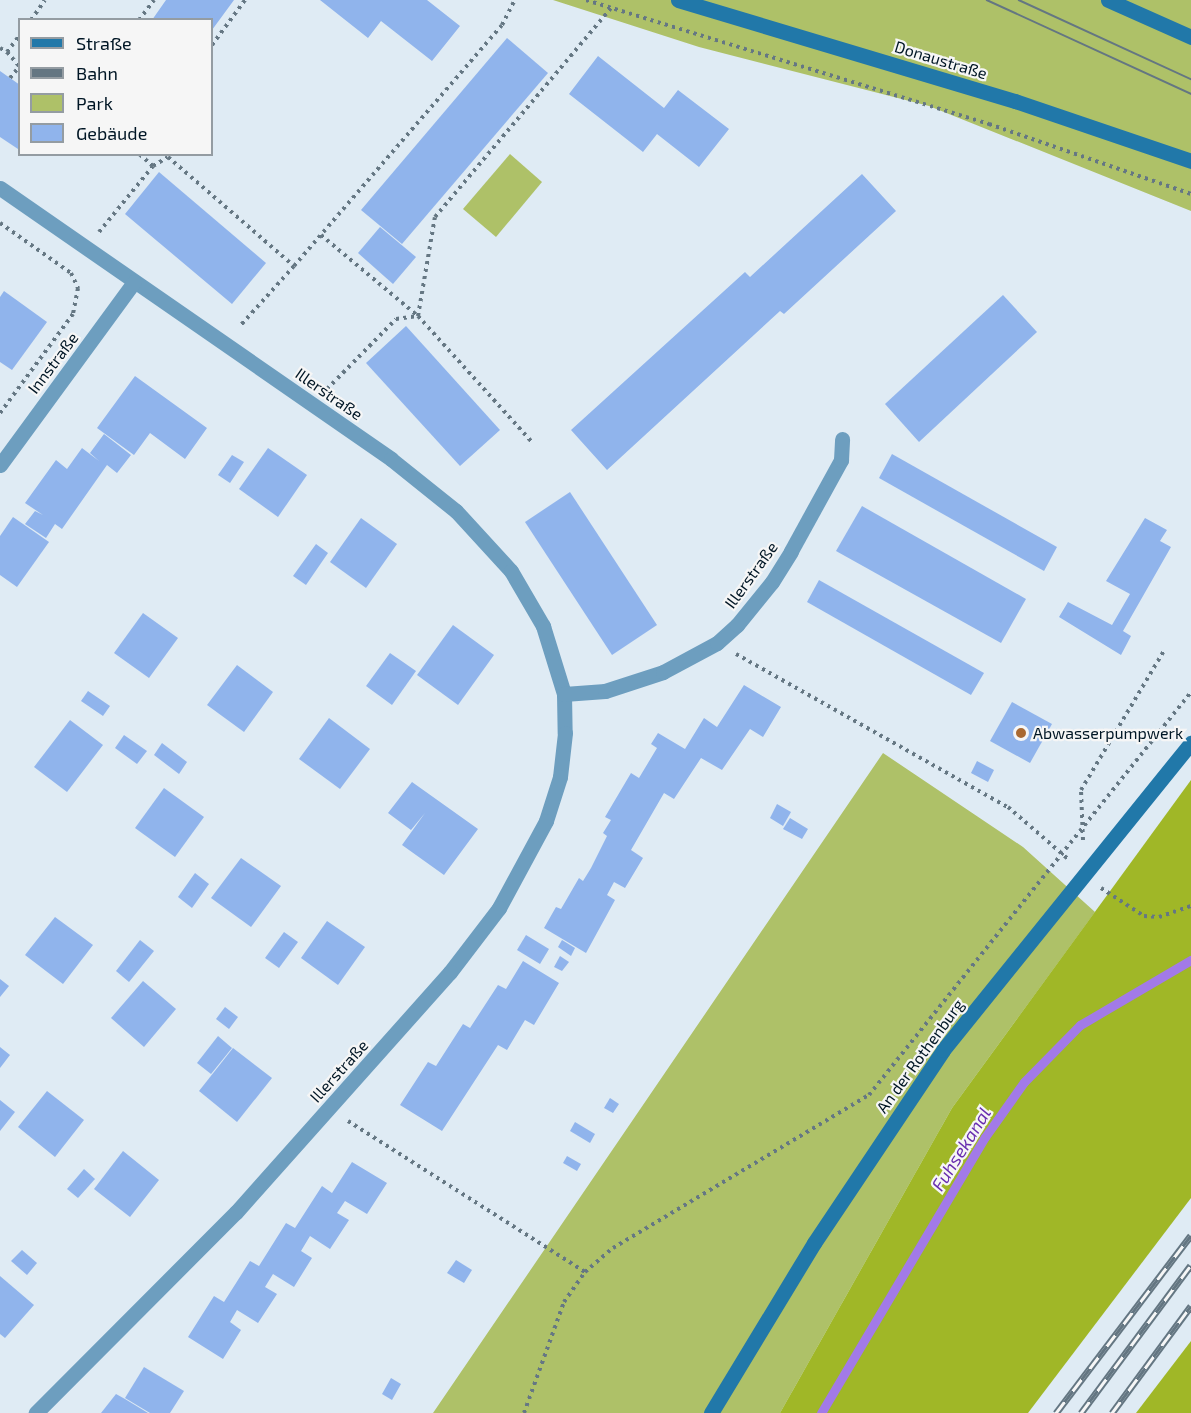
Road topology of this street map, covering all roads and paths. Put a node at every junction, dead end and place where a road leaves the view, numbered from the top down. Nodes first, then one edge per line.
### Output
1 (45, 0) edge
2 (154, 0) edge
3 (245, 0) edge
4 (515, 0) edge
5 (586, 0) edge
6 (678, 0) edge
7 (1108, 0) edge
8 (611, 8) junction
9 (32, 18) edge
10 (140, 18) edge
11 (1191, 37) edge
12 (18, 38) edge
13 (213, 44) edge
14 (0, 48) edge
15 (7, 52) junction
16 (18, 66) edge
17 (18, 68) edge
18 (10, 78) dead end
19 (142, 156) edge
20 (1191, 161) edge
21 (153, 165) junction
22 (0, 188) edge
23 (1191, 194) edge
24 (0, 223) edge
25 (321, 235) junction
26 (86, 248) junction
27 (294, 266) junction
28 (134, 282) junction
29 (418, 316) junction
30 (224, 344) junction
31 (312, 405) junction
32 (0, 413) edge
33 (842, 439) dead end
34 (531, 441) dead end
35 (0, 465) edge
36 (717, 643) junction
37 (1164, 651) dead end
38 (1191, 692) edge
39 (564, 694) junction
40 (1191, 743) edge
41 (1083, 827) junction
42 (1062, 853) junction
43 (1084, 874) junction
44 (1191, 906) edge
45 (329, 1109) junction
46 (585, 1272) junction
47 (36, 1413) edge
48 (524, 1413) edge
49 (711, 1413) edge

1 - 9 path
2 - 10 path
3 - 13 path
4 - 25 path
5 - 8 path
6 - 20 main road, Donaustraße
7 - 11 main road
8 - 23 path
8 - 29 path
12 - 15 path
14 - 15 path
15 - 16 path
17 - 18 path
19 - 21 path
21 - 26 path
21 - 27 path
22 - 26 street, Illerstraße
24 - 32 path
25 - 27 path
25 - 29 path
26 - 28 street, Illerstraße
27 - 30 path
28 - 30 street, Illerstraße
28 - 35 street, Innstraße
29 - 31 path
29 - 34 path
30 - 31 street, Illerstraße
31 - 39 street, Illerstraße
33 - 36 street, Illerstraße
36 - 39 street, Illerstraße
36 - 42 path
37 - 41 path
38 - 41 path
39 - 45 street, Illerstraße
40 - 43 main road, An der Rothenburg
41 - 42 path
41 - 43 path
42 - 46 path
43 - 44 path
43 - 49 main road, An der Rothenburg
45 - 46 path
45 - 47 street, Illerstraße
46 - 48 path

